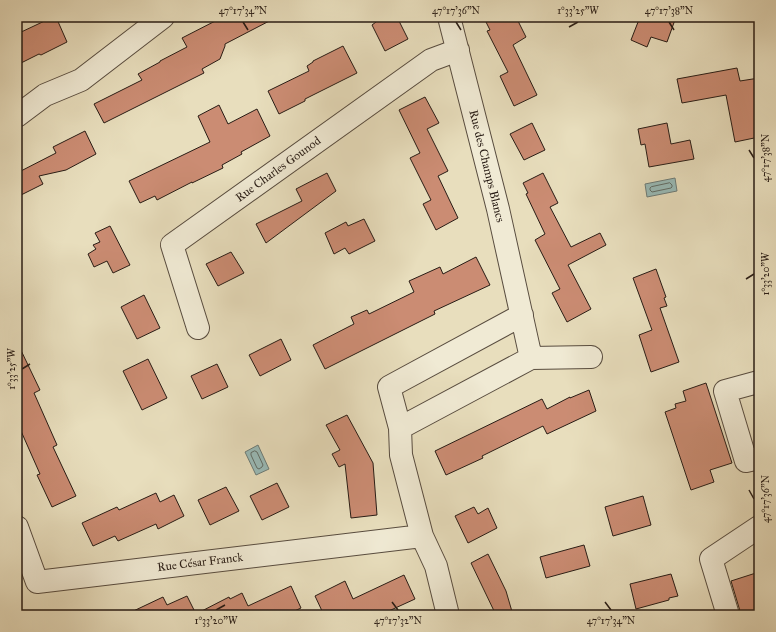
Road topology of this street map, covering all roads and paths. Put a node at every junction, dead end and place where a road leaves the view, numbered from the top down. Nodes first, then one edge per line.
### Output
1 (163, 17) edge
2 (449, 17) edge
3 (458, 50) junction
4 (17, 116) edge
5 (522, 315) junction
6 (198, 328) dead end
7 (591, 357) dead end
8 (531, 358) junction
9 (759, 385) edge
10 (400, 428) junction
11 (759, 458) edge
12 (17, 527) edge
13 (759, 527) edge
14 (422, 536) junction
15 (448, 615) edge
16 (728, 615) edge

1 - 4 street
2 - 3 street, Rue des Champs Blancs
3 - 5 street, Rue des Champs Blancs
3 - 6 street, Rue Charles Gounod
5 - 8 street, Rue des Champs Blancs
5 - 10 street
7 - 8 street
8 - 10 street
9 - 11 street
10 - 14 street
12 - 14 street, Rue César Franck
13 - 16 street
14 - 15 street

